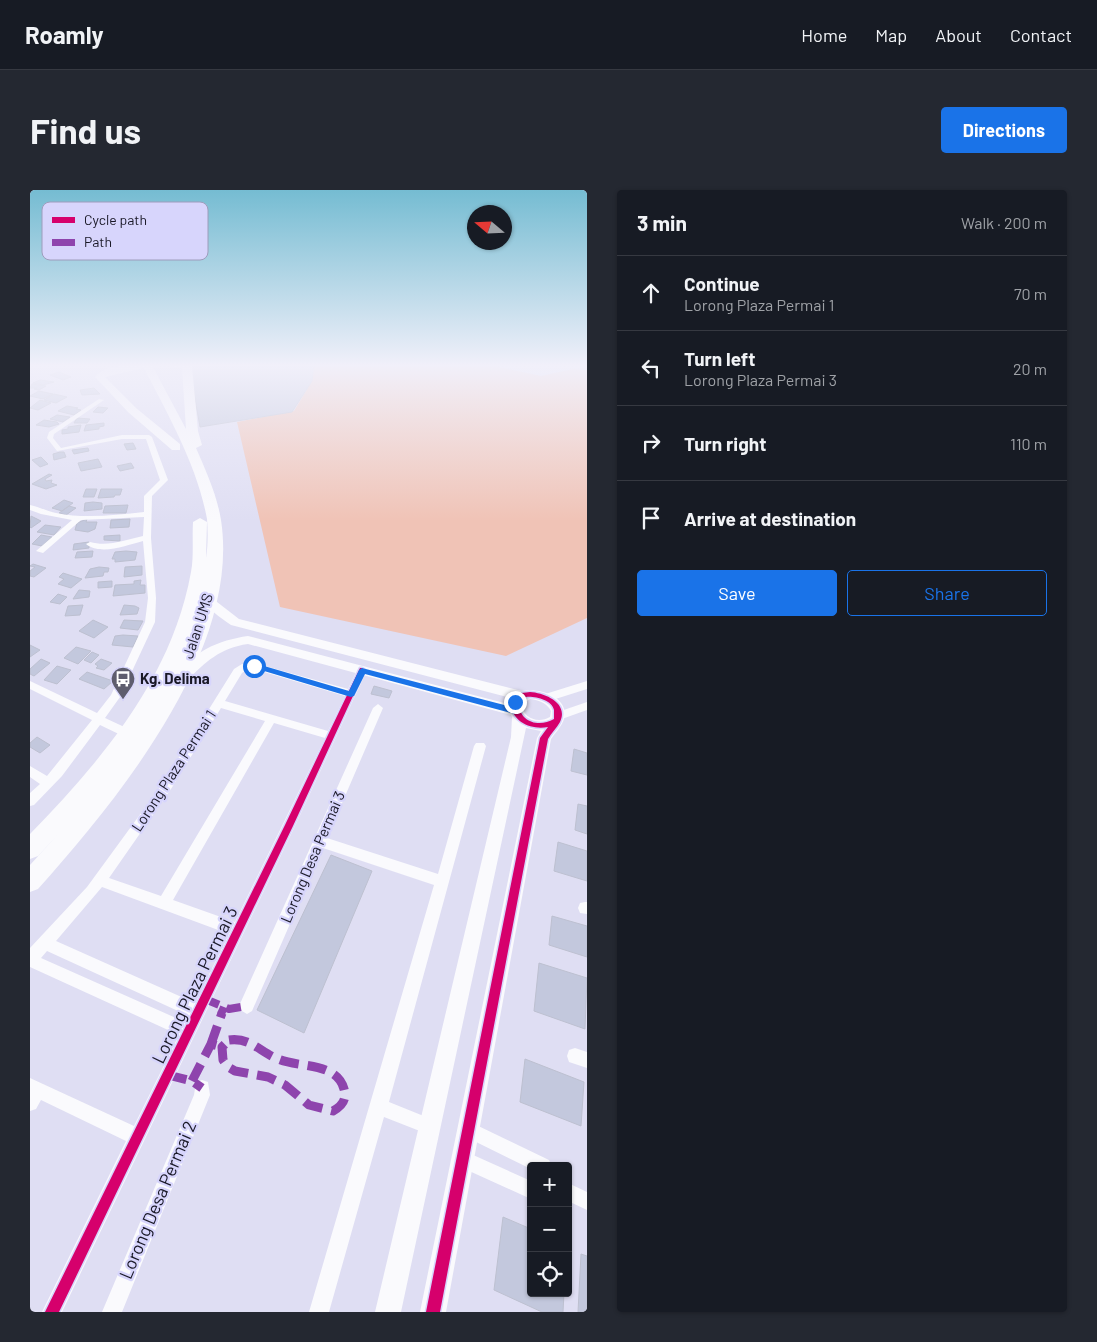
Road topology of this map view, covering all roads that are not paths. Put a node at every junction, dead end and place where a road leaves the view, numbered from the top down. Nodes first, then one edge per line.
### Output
1 (76, 416) edge
2 (140, 416) edge
3 (161, 416) edge
4 (173, 416) edge
5 (190, 416) edge
6 (176, 447) junction
7 (194, 459) junction
8 (30, 507) edge
9 (148, 514) junction
10 (79, 518) junction
11 (147, 538) junction
12 (90, 544) dead end
13 (40, 551) dead end
14 (208, 599) junction
15 (362, 670) junction
16 (587, 685) edge
17 (30, 686) edge
18 (175, 686) junction
19 (351, 694) junction
20 (522, 696) junction
21 (546, 698) junction
22 (218, 703) junction
23 (587, 706) edge
24 (378, 708) dead end
25 (517, 714) junction
26 (558, 718) junction
27 (99, 719) junction
28 (271, 719) junction
29 (129, 734) junction
30 (331, 736) junction
31 (480, 746) dead end
32 (30, 771) edge
33 (48, 783) junction
34 (30, 801) edge
35 (319, 841) junction
36 (30, 849) edge
37 (99, 880) junction
38 (30, 881) edge
39 (443, 882) junction
40 (164, 903) junction
41 (238, 930) junction
42 (44, 944) junction
43 (30, 959) edge
44 (247, 1006) dead end
45 (198, 1012) junction
46 (189, 1032) junction
47 (202, 1088) dead end
48 (33, 1093) edge
49 (379, 1107) junction
50 (430, 1127) junction
51 (468, 1129) junction
52 (137, 1137) junction
53 (462, 1159) junction
54 (535, 1162) edge
55 (527, 1188) edge
56 (572, 1194) edge
57 (587, 1200) edge
58 (52, 1312) edge
59 (112, 1312) edge
60 (319, 1312) edge
61 (388, 1312) edge
62 (433, 1312) edge

1 - 9 street
2 - 6 highway
3 - 6 highway, Jalan UMS
4 - 7 highway, Jalan UMS
5 - 7 highway
6 - 29 highway, Jalan UMS
7 - 14 highway, Jalan UMS
8 - 10 street
9 - 10 street
9 - 11 street
10 - 13 street
11 - 12 street
11 - 27 street
14 - 18 highway, Jalan UMS
14 - 20 street
15 - 18 street
15 - 19 street, Lorong Plaza Permai 3
15 - 25 street
16 - 21 street
17 - 27 street
18 - 38 highway, Jalan UMS
19 - 22 street, Lorong Plaza Permai 1
19 - 30 street, Lorong Plaza Permai 3
20 - 21 street
20 - 25 street
21 - 26 street
22 - 28 street
22 - 37 street, Lorong Plaza Permai 1
23 - 26 street
24 - 35 street, Lorong Desa Permai 3
25 - 26 street
25 - 50 street
26 - 51 street
27 - 29 street
27 - 33 street
28 - 30 street
28 - 40 street
29 - 36 highway, Jalan UMS
30 - 41 street, Lorong Plaza Permai 3
31 - 39 street
32 - 33 street
33 - 34 street
35 - 39 street
35 - 44 street, Lorong Desa Permai 3
37 - 40 street
37 - 42 street, Lorong Plaza Permai 1
39 - 49 street
40 - 41 street
41 - 45 street, Lorong Plaza Permai 3
42 - 43 street, Lorong Plaza Permai 1
42 - 45 street
43 - 46 street
45 - 46 street, Lorong Plaza Permai 3
46 - 52 street, Lorong Plaza Permai 3
47 - 59 street, Lorong Desa Permai 2
48 - 52 street
49 - 50 street
49 - 60 street
50 - 61 street
51 - 53 street
51 - 54 street
52 - 58 street, Lorong Plaza Permai 3
53 - 55 street
53 - 62 street
56 - 57 street

